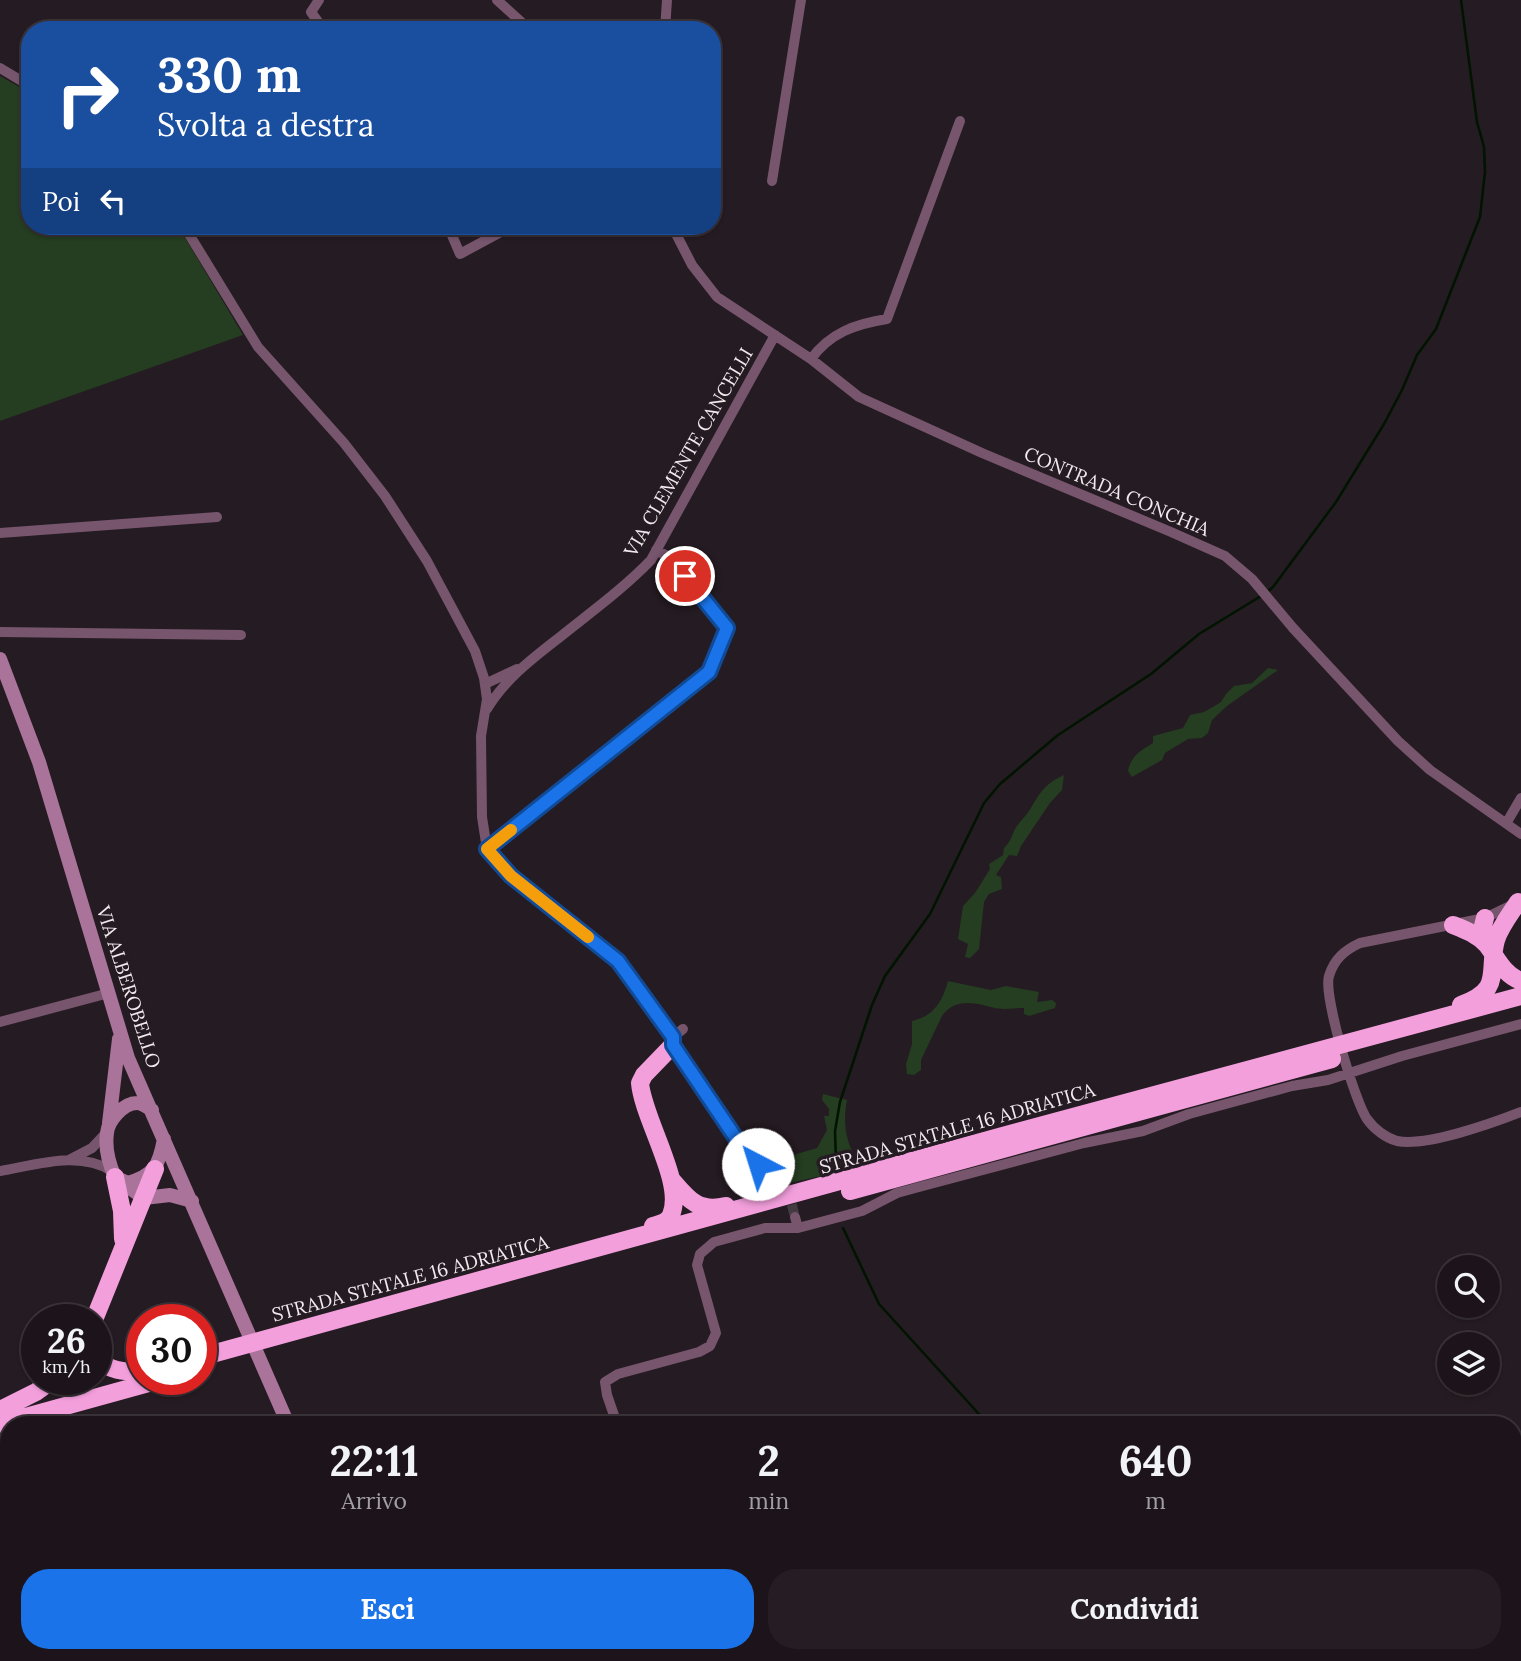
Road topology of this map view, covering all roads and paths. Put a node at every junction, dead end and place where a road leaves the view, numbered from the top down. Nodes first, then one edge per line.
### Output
1 (319, 0) edge
2 (497, 0) edge
3 (667, 0) edge
4 (801, 0) edge
5 (318, 21) edge
6 (520, 21) edge
7 (666, 21) edge
8 (0, 68) edge
9 (21, 81) edge
10 (960, 121) dead end
11 (772, 181) dead end
12 (190, 235) edge
13 (452, 235) edge
14 (495, 235) edge
15 (677, 235) edge
16 (775, 335) junction
17 (811, 359) junction
18 (217, 517) dead end
19 (0, 533) edge
20 (656, 550) junction
21 (0, 632) edge
22 (242, 635) dead end
23 (0, 659) edge
24 (529, 661) junction
25 (482, 671) junction
26 (506, 674) junction
27 (485, 686) junction
28 (504, 686) junction
29 (485, 712) junction
30 (1521, 798) edge
31 (1507, 822) junction
32 (1521, 834) edge
33 (487, 849) junction
34 (1520, 900) edge
35 (1485, 918) junction
36 (1453, 925) junction
37 (1492, 945) junction
38 (1521, 981) edge
39 (108, 993) junction
40 (1521, 996) edge
41 (1521, 1007) edge
42 (0, 1022) edge
43 (1521, 1024) edge
44 (683, 1029) dead end
45 (120, 1030) junction
46 (1389, 1031) junction
47 (673, 1041) junction
48 (152, 1110) junction
49 (1521, 1112) edge
50 (108, 1129) junction
51 (164, 1139) junction
52 (69, 1160) junction
53 (155, 1169) junction
54 (0, 1171) edge
55 (116, 1177) junction
56 (671, 1180) junction
57 (785, 1190) junction
58 (144, 1198) junction
59 (192, 1201) junction
60 (795, 1217) tunnel mouth
61 (799, 1228) junction
62 (123, 1246) junction
63 (565, 1258) junction
64 (100, 1304) edge
65 (217, 1353) edge
66 (217, 1364) edge
67 (126, 1377) edge
68 (126, 1389) edge
69 (31, 1395) edge
70 (0, 1412) edge
71 (29, 1416) edge
72 (285, 1416) edge
73 (614, 1416) edge

1 - 5 street
2 - 6 street
3 - 7 street
4 - 11 street
8 - 9 street
10 - 17 street
12 - 25 street
13 - 14 street
15 - 16 street, CONTRADA CONCHIA
16 - 17 street, CONTRADA CONCHIA
16 - 20 street, VIA CLEMENTE CANCELLI
17 - 31 street, CONTRADA CONCHIA
18 - 19 street
20 - 24 street, VIA CLEMENTE CANCELLI
20 - 33 street
21 - 22 street
23 - 39 main road, VIA ALBEROBELLO
24 - 26 street
24 - 28 street
25 - 26 street
25 - 27 street
26 - 27 street
27 - 28 street
27 - 29 street
28 - 29 street
29 - 33 street
30 - 31 street
31 - 32 street, CONTRADA CONCHIA
33 - 47 street
34 - 35 street
34 - 37 highway
35 - 36 street
35 - 37 highway
36 - 37 highway
36 - 49 street
37 - 38 highway
37 - 46 highway
39 - 42 street
39 - 45 main road, VIA ALBEROBELLO
40 - 46 highway, STRADA STATALE 16 ADRIATICA
41 - 66 highway, STRADA STATALE 16 ADRIATICA
43 - 61 street
44 - 47 street
45 - 48 main road, VIA ALBEROBELLO
45 - 50 main road
46 - 57 highway, STRADA STATALE 16 ADRIATICA
47 - 56 highway
47 - 57 street
48 - 50 main road
48 - 51 main road, VIA ALBEROBELLO
50 - 52 street
50 - 55 main road
51 - 53 main road
51 - 59 main road, VIA ALBEROBELLO
52 - 54 street
52 - 55 street
53 - 55 main road
53 - 58 highway
55 - 58 main road
55 - 62 highway
56 - 57 highway
56 - 63 highway
57 - 63 highway, STRADA STATALE 16 ADRIATICA
58 - 59 main road
58 - 62 highway
59 - 72 main road, VIA ALBEROBELLO
60 - 61 street
61 - 73 street
62 - 64 highway
63 - 65 highway, STRADA STATALE 16 ADRIATICA
67 - 70 highway
68 - 71 highway
69 - 70 highway

